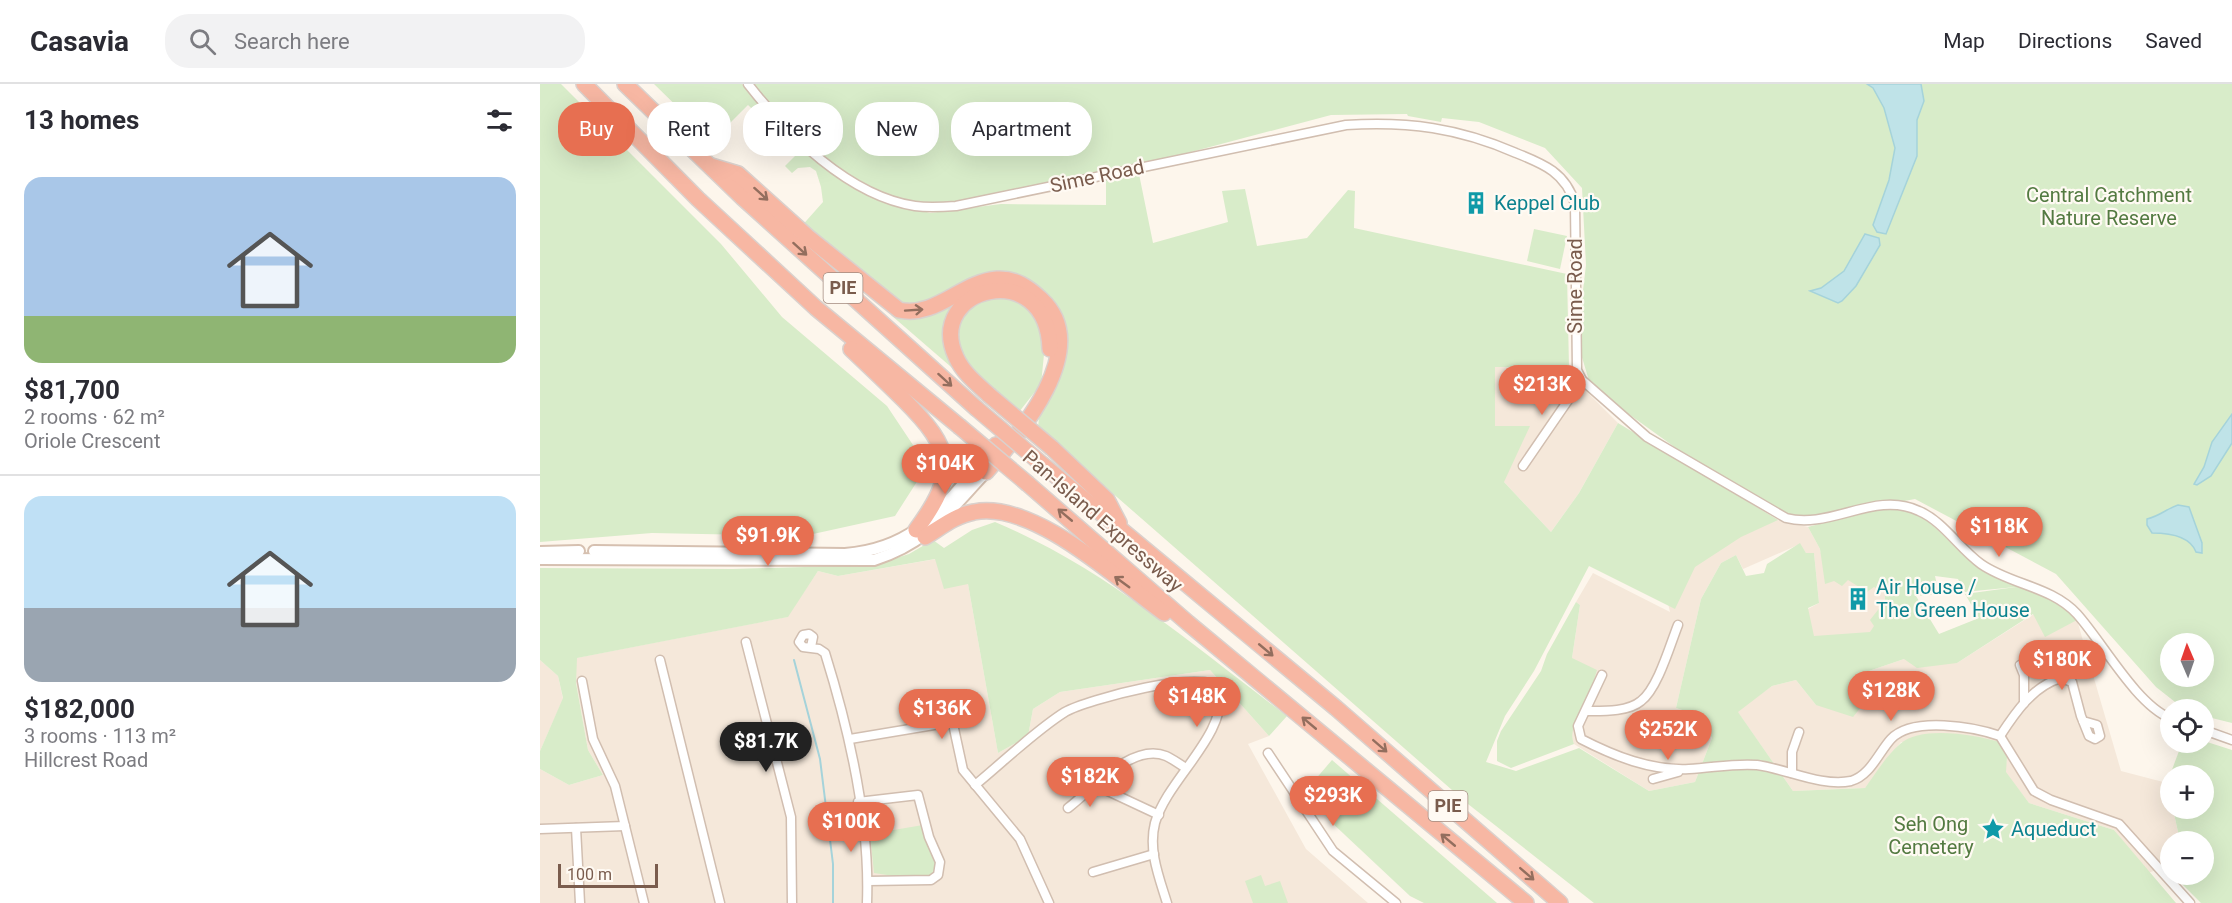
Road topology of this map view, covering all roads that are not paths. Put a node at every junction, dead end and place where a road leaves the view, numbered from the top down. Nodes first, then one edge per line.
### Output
1 (584, 84) edge
2 (625, 84) edge
3 (748, 84) edge
4 (711, 166) junction
5 (816, 308) junction
6 (1582, 380) junction
7 (1523, 466) dead end
8 (980, 472) junction
9 (1122, 529) junction
10 (920, 533) junction
11 (540, 552) edge
12 (540, 559) edge
13 (1188, 622) junction
14 (1678, 625) dead end
15 (746, 642) dead end
16 (811, 647) dead end
17 (660, 660) dead end
18 (2020, 665) dead end
19 (1602, 675) dead end
20 (582, 681) dead end
21 (947, 696) dead end
22 (2024, 703) junction
23 (1586, 711) junction
24 (2160, 712) edge
25 (2083, 721) dead end
26 (952, 722) junction
27 (1799, 732) dead end
28 (2214, 734) edge
29 (2000, 736) junction
30 (850, 739) junction
31 (2232, 740) edge
32 (1268, 753) dead end
33 (1186, 768) junction
34 (1690, 769) junction
35 (1792, 772) junction
36 (1653, 778) dead end
37 (975, 785) junction
38 (1097, 786) junction
39 (858, 802) junction
40 (1068, 808) dead end
41 (1159, 815) junction
42 (625, 826) junction
43 (576, 828) junction
44 (540, 829) edge
45 (1154, 854) junction
46 (1093, 872) dead end
47 (868, 881) junction
48 (1047, 902) edge
49 (580, 903) edge
50 (644, 903) edge
51 (720, 903) edge
52 (792, 903) edge
53 (867, 903) edge
54 (1167, 903) edge
55 (1396, 903) edge
56 (1526, 903) edge
57 (1560, 903) edge
58 (2190, 903) edge

1 - 5 highway, Pan-Island Expressway / PIE
2 - 4 highway, Pan-Island Expressway / PIE
3 - 6 street, Sime Road
4 -> 8 highway
4 -> 9 highway, Pan-Island Expressway / PIE, bridge
5 - 10 highway
13 -> 5 highway, Pan-Island Expressway / PIE, bridge
6 - 7 street
6 - 24 street
8 - 9 highway, bridge
8 - 10 main road
9 -> 57 highway, Pan-Island Expressway / PIE
10 - 11 main road
10 - 12 main road
13 -> 10 highway
56 -> 13 highway, Pan-Island Expressway / PIE
14 - 23 street
15 - 52 street
16 - 30 street
17 - 51 street
18 - 22 street
19 - 23 street
20 - 42 street
21 - 26 street
22 - 25 street
22 - 29 street
23 - 34 street
26 - 30 street
26 - 37 street
27 - 35 street
28 - 31 street
29 - 35 street
29 - 58 street
30 - 39 street
32 - 55 street
33 - 37 street
33 - 38 street
33 - 41 street
34 - 35 street
34 - 36 street
37 - 48 street
38 - 40 street
38 - 41 street
39 - 47 street
39 - 47 street
41 - 45 street
42 - 43 street
42 - 50 street
43 - 44 street
43 - 49 street
45 - 46 street
45 - 54 street
47 - 53 street

